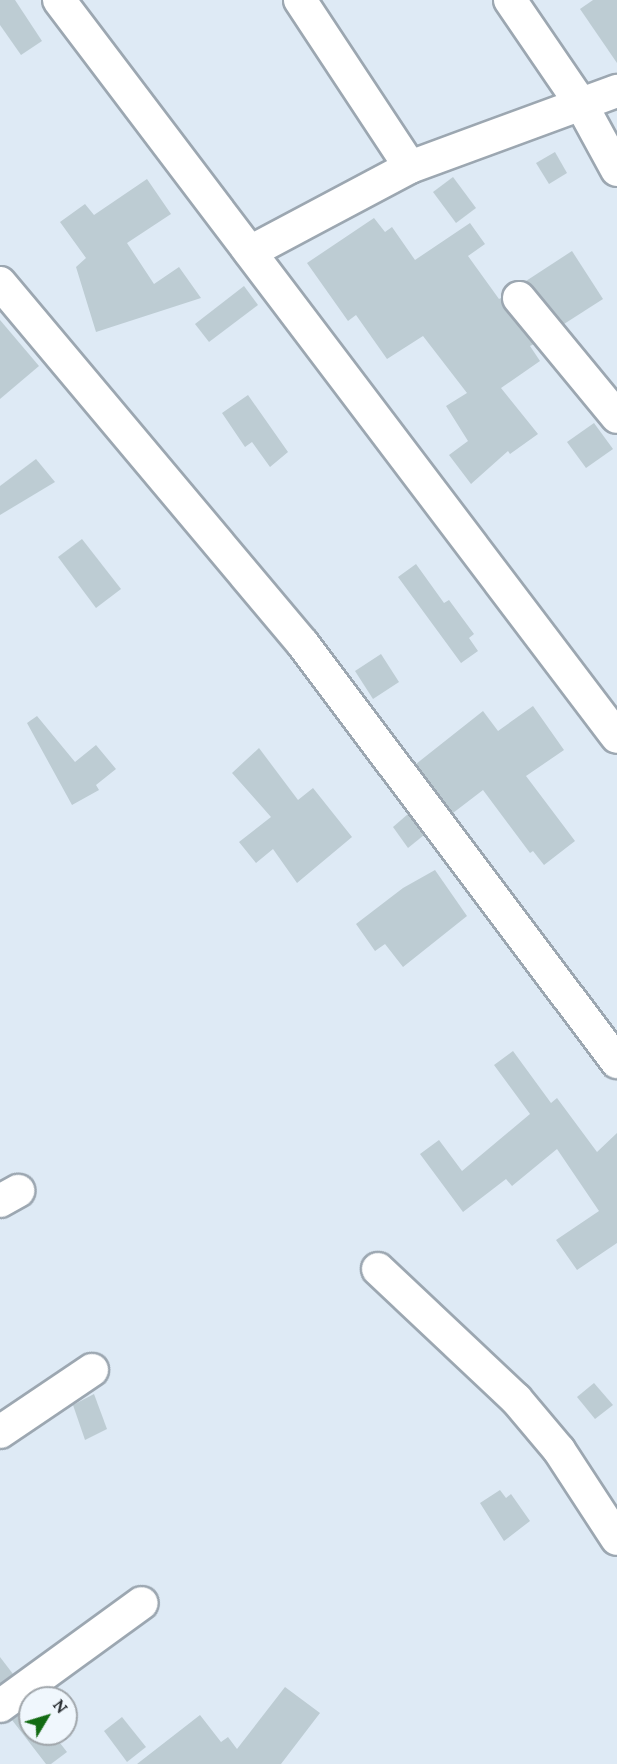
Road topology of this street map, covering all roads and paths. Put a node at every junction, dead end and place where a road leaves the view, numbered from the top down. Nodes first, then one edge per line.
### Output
1 (59, 0) edge
2 (300, 0) edge
3 (510, 0) edge
4 (617, 91) edge
5 (581, 104) junction
6 (410, 167) junction
7 (617, 170) edge
8 (250, 252) junction
9 (0, 283) edge
10 (519, 298) dead end
11 (617, 417) edge
12 (617, 737) edge
13 (617, 1062) edge
14 (378, 1269) dead end
15 (92, 1370) dead end
16 (0, 1432) edge
17 (617, 1539) edge
18 (142, 1603) dead end
19 (0, 1706) edge

1 - 8 street
2 - 6 street
3 - 5 street
4 - 5 street
5 - 6 street
5 - 7 street
6 - 8 street
8 - 12 street
9 - 13 street
10 - 11 street
14 - 17 street
15 - 16 street
18 - 19 street

